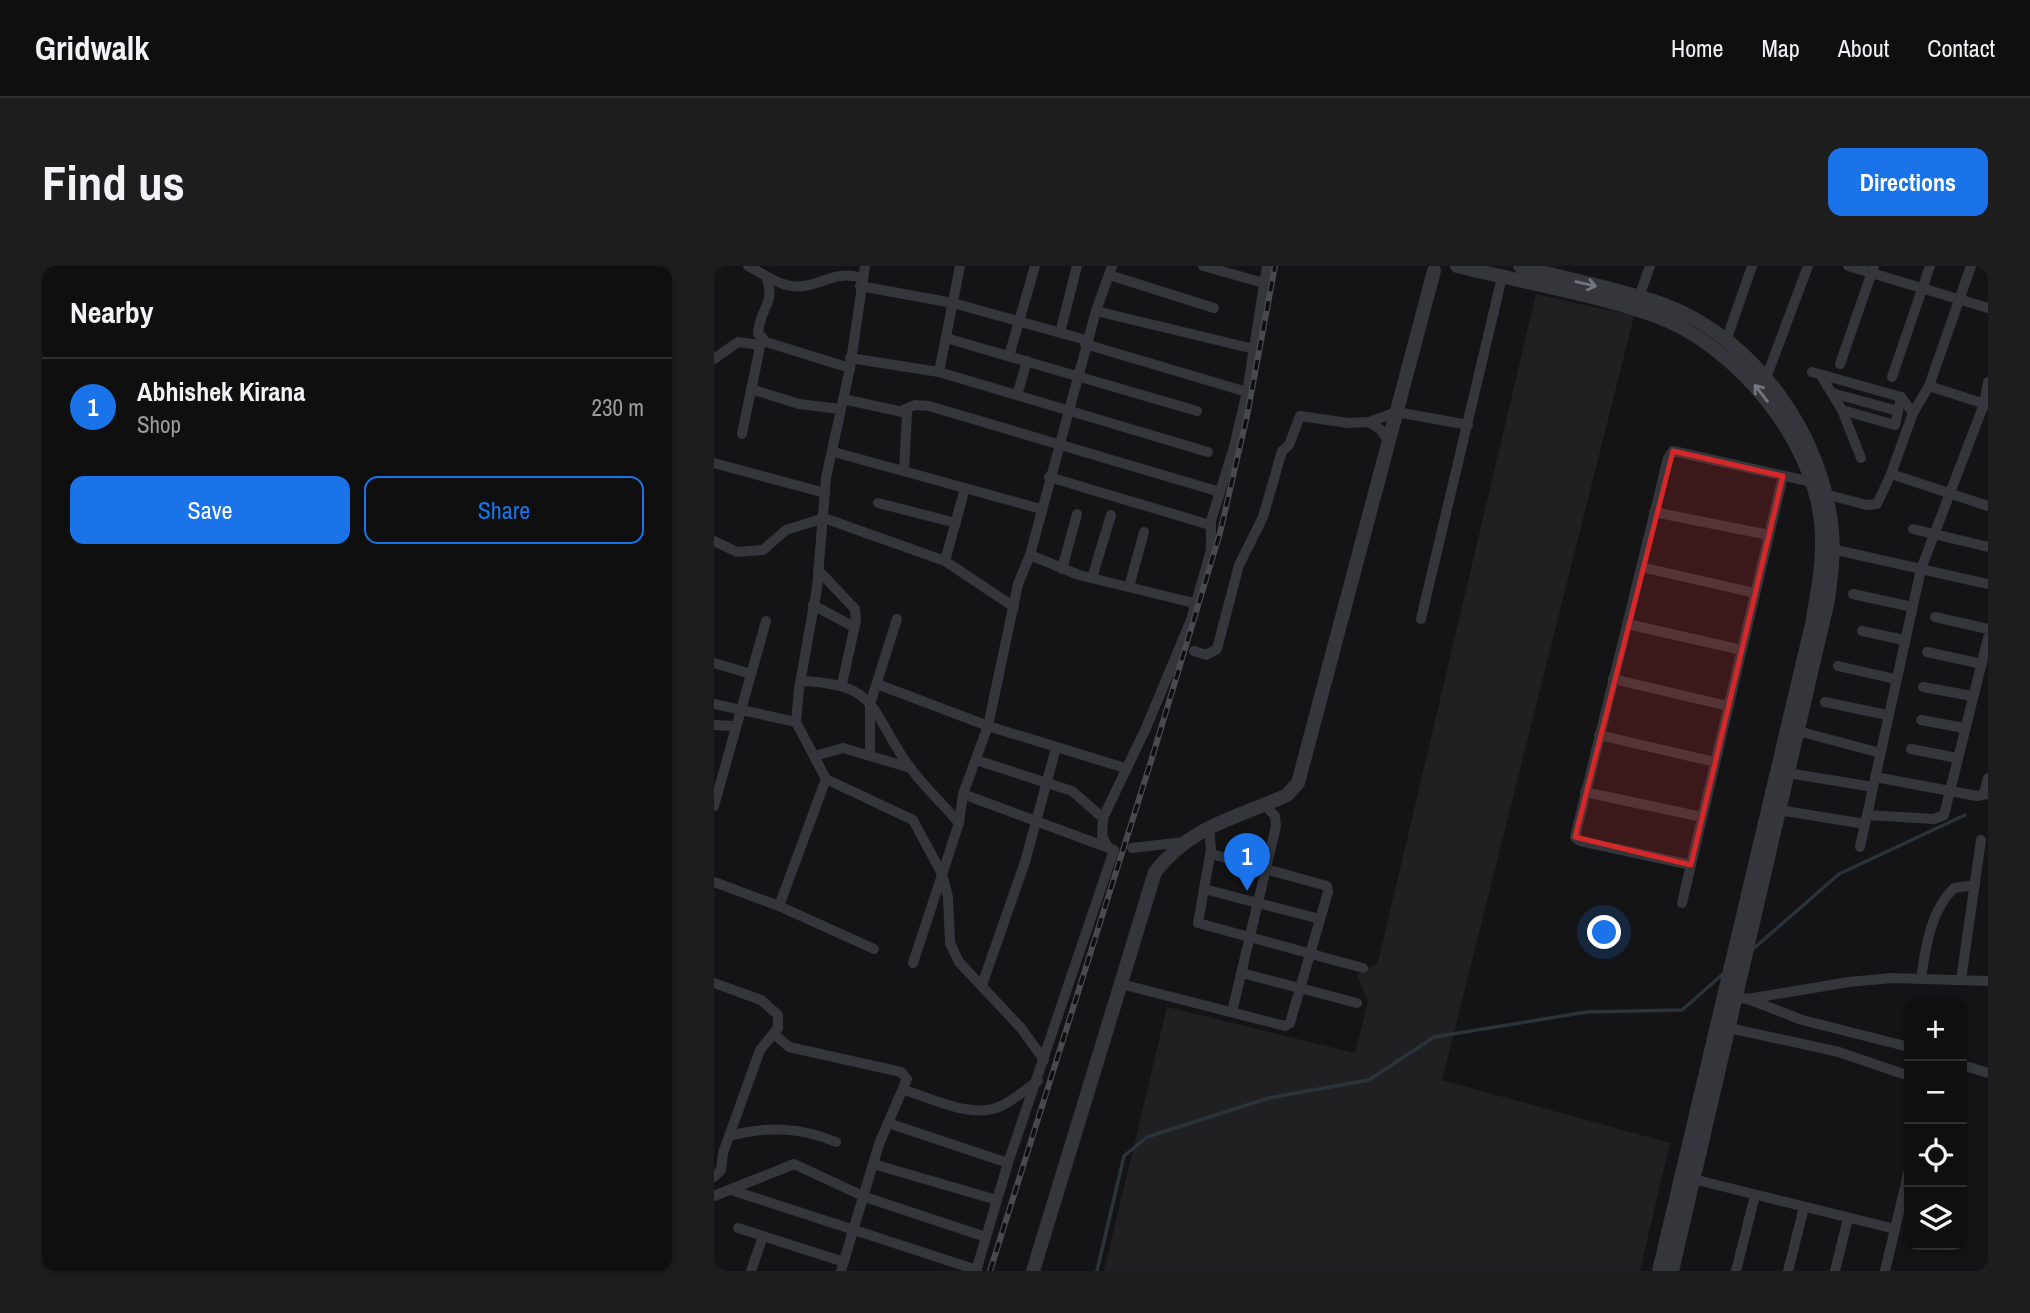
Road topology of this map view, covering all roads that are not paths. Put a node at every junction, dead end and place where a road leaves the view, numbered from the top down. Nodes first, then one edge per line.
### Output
1 (748, 266) edge
2 (865, 266) edge
3 (960, 266) edge
4 (1035, 266) edge
5 (1077, 266) edge
6 (1203, 266) edge
7 (1267, 266) edge
8 (1457, 266) edge
9 (1520, 266) edge
10 (1650, 266) edge
11 (1752, 266) edge
12 (1808, 266) edge
13 (1848, 266) edge
14 (1930, 266) edge
15 (1972, 266) edge
16 (1435, 268) edge
17 (1110, 270) edge
18 (1872, 270) edge
19 (766, 275) junction
20 (1502, 277) junction
21 (1559, 278) edge
22 (861, 282) junction
23 (1264, 283) junction
24 (1922, 287) junction
25 (1639, 298) junction
26 (1959, 299) junction
27 (953, 303) junction
28 (1214, 308) dead end
29 (1988, 309) edge
30 (1096, 311) junction
31 (1020, 321) junction
32 (1060, 333) junction
33 (1702, 333) junction
34 (946, 338) junction
35 (761, 341) junction
36 (1726, 341) junction
37 (1085, 342) junction
38 (1254, 349) junction
39 (1009, 356) junction
40 (714, 359) edge
41 (1027, 361) junction
42 (850, 363) junction
43 (1840, 364) dead end
44 (939, 372) junction
45 (1076, 375) junction
46 (1892, 377) dead end
47 (1766, 378) junction
48 (1988, 382) edge
49 (1929, 386) junction
50 (751, 389) junction
51 (1247, 392) junction
52 (1832, 393) junction
53 (1017, 395) junction
54 (1901, 397) junction
55 (841, 404) junction
56 (1986, 404) edge
57 (903, 410) junction
58 (1067, 410) junction
59 (1842, 410) junction
60 (1198, 411) dead end
61 (1898, 411) junction
62 (1397, 412) junction
63 (1913, 413) junction
64 (1369, 422) junction
65 (1468, 425) junction
66 (742, 434) dead end
67 (1058, 442) junction
68 (1389, 443) junction
69 (834, 452) junction
70 (1208, 452) dead end
71 (1861, 458) dead end
72 (714, 463) edge
73 (904, 471) junction
74 (1891, 474) junction
75 (1783, 476) junction
76 (1049, 477) junction
77 (1819, 487) junction
78 (965, 488) junction
79 (1220, 492) junction
80 (825, 494) junction
81 (1948, 495) junction
82 (878, 503) dead end
83 (1988, 506) edge
84 (1041, 509) junction
85 (1654, 512) junction
86 (1077, 514) dead end
87 (1111, 515) dead end
88 (824, 518) junction
89 (956, 523) junction
90 (1210, 525) junction
91 (1913, 529) dead end
92 (1143, 531) dead end
93 (1932, 534) junction
94 (1769, 535) junction
95 (714, 541) edge
96 (1988, 547) edge
97 (1832, 549) junction
98 (1030, 555) junction
99 (945, 561) junction
100 (1641, 567) junction
101 (1062, 569) junction
102 (1921, 569) junction
103 (818, 570) junction
104 (1092, 578) junction
105 (1988, 584) edge
106 (1129, 587) junction
107 (1755, 593) junction
108 (1853, 594) dead end
109 (1194, 603) junction
110 (813, 605) junction
111 (1014, 607) junction
112 (1912, 607) junction
113 (1935, 617) dead end
114 (897, 618) dead end
115 (1421, 619) dead end
116 (766, 621) dead end
117 (1627, 624) junction
118 (855, 627) junction
119 (1988, 629) edge
120 (1862, 631) dead end
121 (1988, 638) edge
122 (1904, 640) junction
123 (1186, 649) junction
124 (1742, 650) junction
125 (1927, 652) dead end
126 (1984, 661) edge
127 (714, 663) edge
128 (1838, 666) dead end
129 (751, 674) junction
130 (1613, 679) junction
131 (1895, 679) junction
132 (801, 681) junction
133 (842, 684) junction
134 (877, 684) junction
135 (1923, 687) dead end
136 (1972, 696) junction
137 (1825, 702) dead end
138 (714, 704) edge
139 (870, 704) junction
140 (1728, 706) junction
141 (739, 709) junction
142 (1887, 715) junction
143 (1921, 720) dead end
144 (796, 722) junction
145 (714, 724) edge
146 (734, 726) junction
147 (988, 726) junction
148 (1964, 728) junction
149 (1798, 732) junction
150 (1599, 735) junction
151 (1056, 748) junction
152 (1911, 749) dead end
153 (1880, 752) junction
154 (870, 755) junction
155 (815, 756) junction
156 (1957, 758) junction
157 (976, 760) junction
158 (1715, 762) junction
159 (911, 768) junction
160 (1125, 768) junction
161 (1788, 773) junction
162 (1988, 778) edge
163 (826, 779) junction
164 (1874, 782) junction
165 (1046, 783) junction
166 (1951, 791) junction
167 (1585, 792) junction
168 (1986, 793) edge
169 (963, 794) junction
170 (1265, 805) junction
171 (714, 806) edge
172 (1779, 810) junction
173 (1702, 817) junction
174 (1103, 818) junction
175 (1034, 820) junction
176 (1866, 820) junction
177 (960, 823) junction
178 (1209, 827) junction
179 (1981, 840) dead end
180 (1184, 842) junction
181 (1860, 846) dead end
182 (1108, 847) junction
183 (1132, 848) dead end
184 (1211, 854) junction
185 (1690, 865) junction
186 (1267, 868) junction
187 (942, 874) junction
188 (714, 882) edge
189 (1975, 886) junction
190 (1204, 888) junction
191 (1259, 903) junction
192 (1682, 903) dead end
193 (779, 906) junction
194 (1320, 919) junction
195 (1252, 938) junction
196 (1742, 947) junction
197 (874, 949) dead end
198 (1311, 952) junction
199 (914, 963) dead end
200 (1363, 968) dead end
201 (1242, 973) junction
202 (1921, 978) junction
203 (1961, 980) junction
204 (1988, 981) edge
205 (714, 983) edge
206 (1121, 984) junction
207 (982, 985) junction
208 (1300, 989) junction
209 (1734, 994) junction
210 (1357, 1003) dead end
211 (1233, 1012) junction
212 (1729, 1028) junction
213 (775, 1034) junction
214 (1904, 1045) edge
215 (1044, 1060) junction
216 (1967, 1067) edge
217 (1988, 1073) edge
218 (1904, 1074) edge
219 (1038, 1081) junction
220 (904, 1090) junction
221 (888, 1123) junction
222 (729, 1136) junction
223 (836, 1142) dead end
224 (1008, 1163) junction
225 (873, 1164) junction
226 (714, 1177) edge
227 (1693, 1179) junction
228 (1905, 1187) edge
229 (731, 1189) junction
230 (1755, 1195) junction
231 (714, 1196) edge
232 (865, 1197) junction
233 (997, 1200) junction
234 (1804, 1207) junction
235 (1848, 1218) junction
236 (738, 1228) dead end
237 (854, 1229) junction
238 (1895, 1229) junction
239 (763, 1236) junction
240 (986, 1237) junction
241 (843, 1267) edge
242 (751, 1271) edge
243 (976, 1271) edge
244 (1033, 1271) edge
245 (1660, 1271) edge
246 (1672, 1271) edge
247 (1736, 1271) edge
248 (1788, 1271) edge
249 (1835, 1271) edge
250 (1885, 1271) edge

1 - 19 street
2 - 22 street
3 - 27 street
4 - 31 street
5 - 32 street
6 - 23 street
7 - 23 street
8 - 20 street
9 - 21 street
10 - 25 street
11 - 36 street
12 - 47 street
13 - 18 street
14 - 24 street
15 - 26 street
16 - 62 street
17 - 28 street
17 - 30 street
18 - 24 street
18 - 43 street
19 - 22 street
19 - 35 street
20 - 21 street
20 - 65 street
21 -> 25 street
21 - 33 street
22 - 27 street
22 - 42 street
23 - 38 street
24 - 26 street
24 - 46 street
25 - 33 street
26 - 29 street
26 - 49 street
27 - 31 street
27 - 34 street
30 - 37 street
30 - 38 street
31 - 32 street
31 - 39 street
32 - 37 street
33 - 36 street
77 -> 33 street
34 - 39 street
34 - 44 street
35 - 40 street
35 - 42 street
35 - 50 street
36 - 47 street
37 - 45 street
37 - 51 street
38 - 51 street
39 - 41 street
41 - 45 street
41 - 53 street
42 - 44 street
42 - 55 street
44 - 53 street
45 - 58 street
45 - 60 street
47 - 77 street
48 - 56 street
49 - 56 street
49 - 63 street
50 - 55 street
50 - 66 street
51 - 79 street
52 - 54 street
52 - 59 street
52 - 61 street
53 - 58 street
54 - 61 street
54 - 63 street
55 - 57 street
55 - 69 street
56 - 81 street
57 - 67 street
57 - 73 street
58 - 67 street
58 - 70 street
59 - 61 street
59 - 71 street
62 - 64 street
62 - 65 street
62 - 68 street
63 - 74 street
64 - 68 street
64 - 123 street
65 - 115 street
67 - 76 street
67 - 79 street
68 - 170 street
69 - 73 street
69 - 80 street
72 - 80 street
73 - 78 street
74 - 77 street
74 - 81 street
75 - 77 street
75 - 85 street
75 - 94 street
76 - 84 street
76 - 90 street
77 - 97 street
77 - 196 street
78 - 84 street
78 - 89 street
79 - 90 street
80 - 88 street
81 - 83 street
81 - 93 street
82 - 89 street
84 - 98 street
85 - 94 street
85 - 100 street
86 - 101 street
87 - 104 street
88 - 95 street
88 - 99 street
88 - 103 street
89 - 99 street
90 - 109 street
91 - 93 street
92 - 106 street
93 - 96 street
93 - 102 street
94 - 107 street
97 - 102 street
97 - 149 street
98 - 101 street
98 - 111 street
99 - 111 street
100 - 107 street
100 - 117 street
101 - 104 street
102 - 105 street
102 - 112 street
103 - 110 street
103 - 118 street
104 - 106 street
106 - 109 street
107 - 124 street
108 - 112 street
109 - 123 street
110 - 118 street
110 - 132 street
111 - 147 street
112 - 122 street
113 - 119 street
114 - 134 street
116 - 129 street
117 - 124 street
117 - 130 street
118 - 133 street
120 - 122 street
121 - 126 street
122 - 131 street
123 - 160 street
124 - 140 street
125 - 126 street
126 - 136 street
127 - 129 street
128 - 131 street
129 - 141 street
130 - 140 street
130 - 150 street
131 - 142 street
132 - 133 street
132 - 144 street
133 - 139 street
134 - 139 street
134 - 147 street
135 - 136 street
136 - 148 street
137 - 142 street
138 - 141 street
139 - 154 street
139 - 159 street
140 - 158 street
141 - 144 street
141 - 146 street
142 - 153 street
143 - 148 street
144 - 155 street
145 - 146 street
146 - 171 street
147 - 151 street
147 - 157 street
148 - 156 street
149 - 153 street
149 - 161 street
150 - 158 street
150 - 167 street
151 - 160 street
151 - 165 street
152 - 156 street
153 - 164 street
154 - 155 street
154 - 159 street
155 - 163 street
156 - 166 street
157 - 165 street
157 - 169 street
158 - 173 street
159 - 177 street
160 - 174 street
161 - 164 street
161 - 172 street
162 - 168 street
163 - 187 street
163 - 193 street
164 - 166 street
164 - 176 street
165 - 174 street
165 - 175 street
166 - 168 street
166 - 176 street
167 - 173 street
167 - 185 street
169 - 175 street
169 - 177 street
170 - 178 street
170 - 186 street
172 - 176 street
172 - 196 street
173 - 185 street
174 - 182 street
175 - 182 street
175 - 207 street
176 - 181 street
177 - 187 street
178 - 180 street
178 - 184 street
179 - 189 street
180 - 183 street
180 - 206 street
182 - 215 street
184 - 186 street
184 - 190 street
185 - 192 street
186 - 191 street
186 - 194 street
187 - 199 street
187 - 207 street
188 - 193 street
189 - 202 street
189 - 203 street
190 - 191 street
190 - 195 street
191 - 194 street
191 - 195 street
193 - 197 street
194 - 198 street
195 - 198 street
195 - 201 street
196 - 209 street
198 - 200 street
198 - 208 street
201 - 208 street
201 - 211 street
202 - 203 street
202 - 209 street
203 - 204 street
205 - 213 street
206 - 211 street
206 - 244 street
207 - 215 street
208 - 210 street
208 - 211 street
209 - 212 street
209 - 214 street
209 - 245 street
212 - 218 street
212 - 227 street
213 - 220 street
213 - 222 street
215 - 219 street
216 - 217 street
219 - 220 street
219 - 224 street
220 - 221 street
221 - 224 street
221 - 225 street
222 - 223 street
222 - 226 street
224 - 233 street
225 - 232 street
225 - 233 street
227 - 230 street
227 - 246 street
228 - 238 street
229 - 231 street
229 - 232 street
229 - 237 street
230 - 234 street
230 - 247 street
232 - 237 street
232 - 240 street
233 - 240 street
234 - 235 street
234 - 248 street
235 - 238 street
235 - 249 street
236 - 239 street
237 - 241 street
237 - 243 street
238 - 250 street
239 - 241 street
239 - 242 street
240 - 243 street

